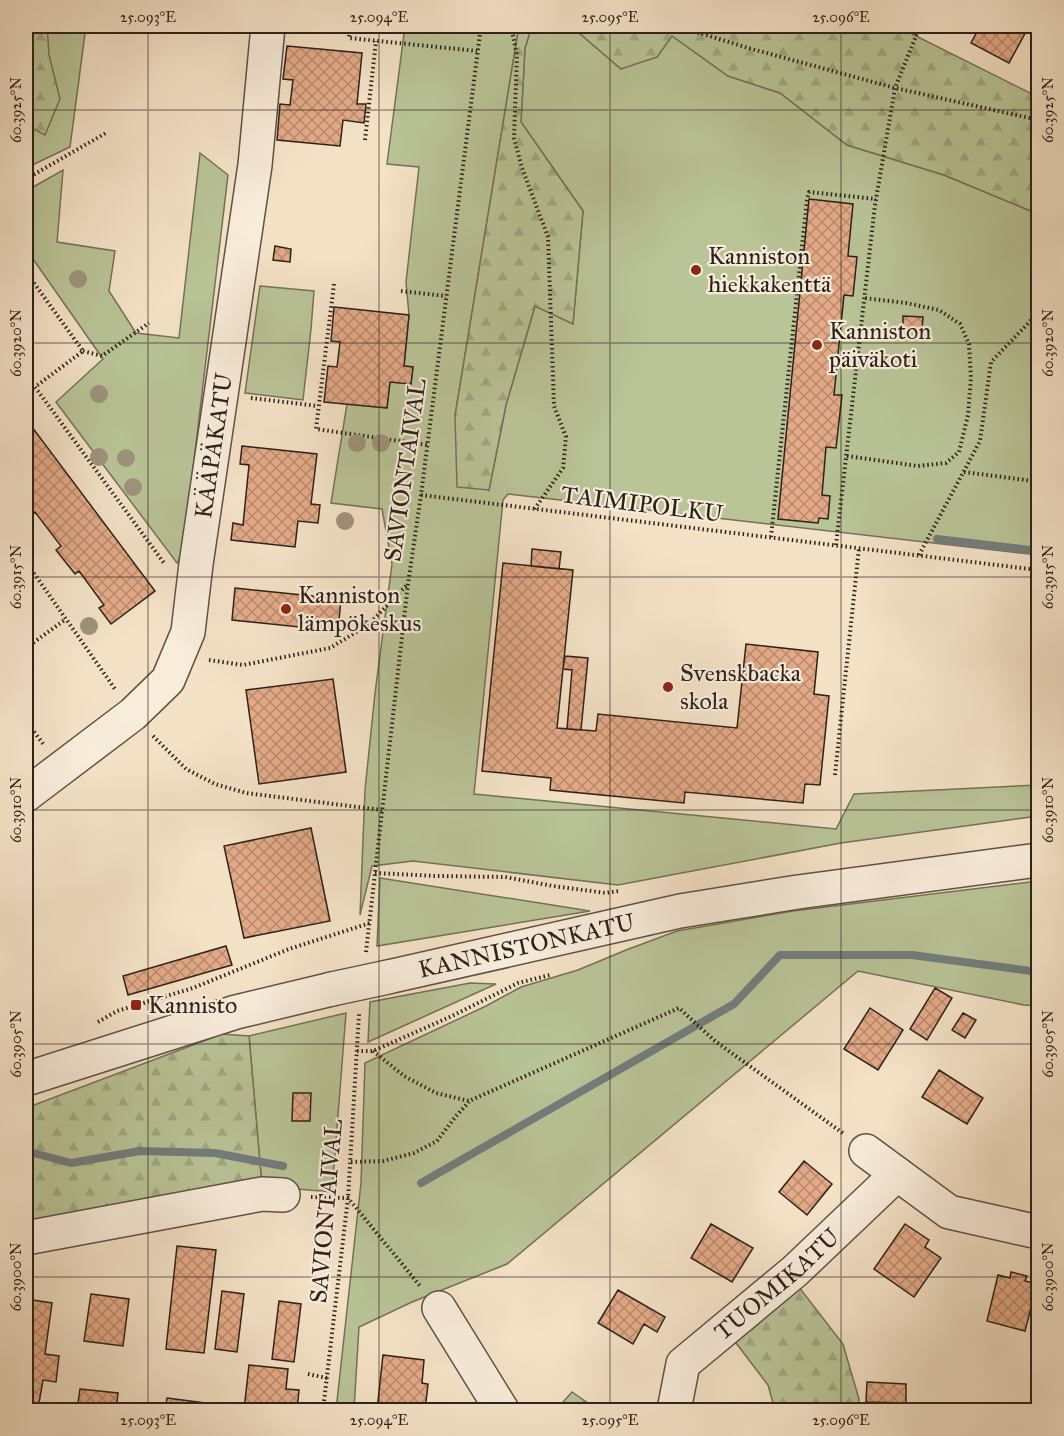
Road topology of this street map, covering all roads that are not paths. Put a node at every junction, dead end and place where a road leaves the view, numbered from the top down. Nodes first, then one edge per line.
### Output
1 (268, 26) edge
2 (26, 795) edge
3 (1038, 860) edge
4 (26, 1079) edge
5 (866, 1151) road end
6 (897, 1174) junction
7 (283, 1195) road end
8 (1038, 1232) edge
9 (26, 1238) edge
10 (439, 1308) road end
11 (675, 1405) dead end
12 (502, 1410) edge

1 - 2 street, KÄÄPÄKATU
3 - 4 street, KANNISTONKATU, bridge
5 - 6 street
6 - 8 street
6 - 11 street, TUOMIKATU
7 - 9 street
10 - 12 street

